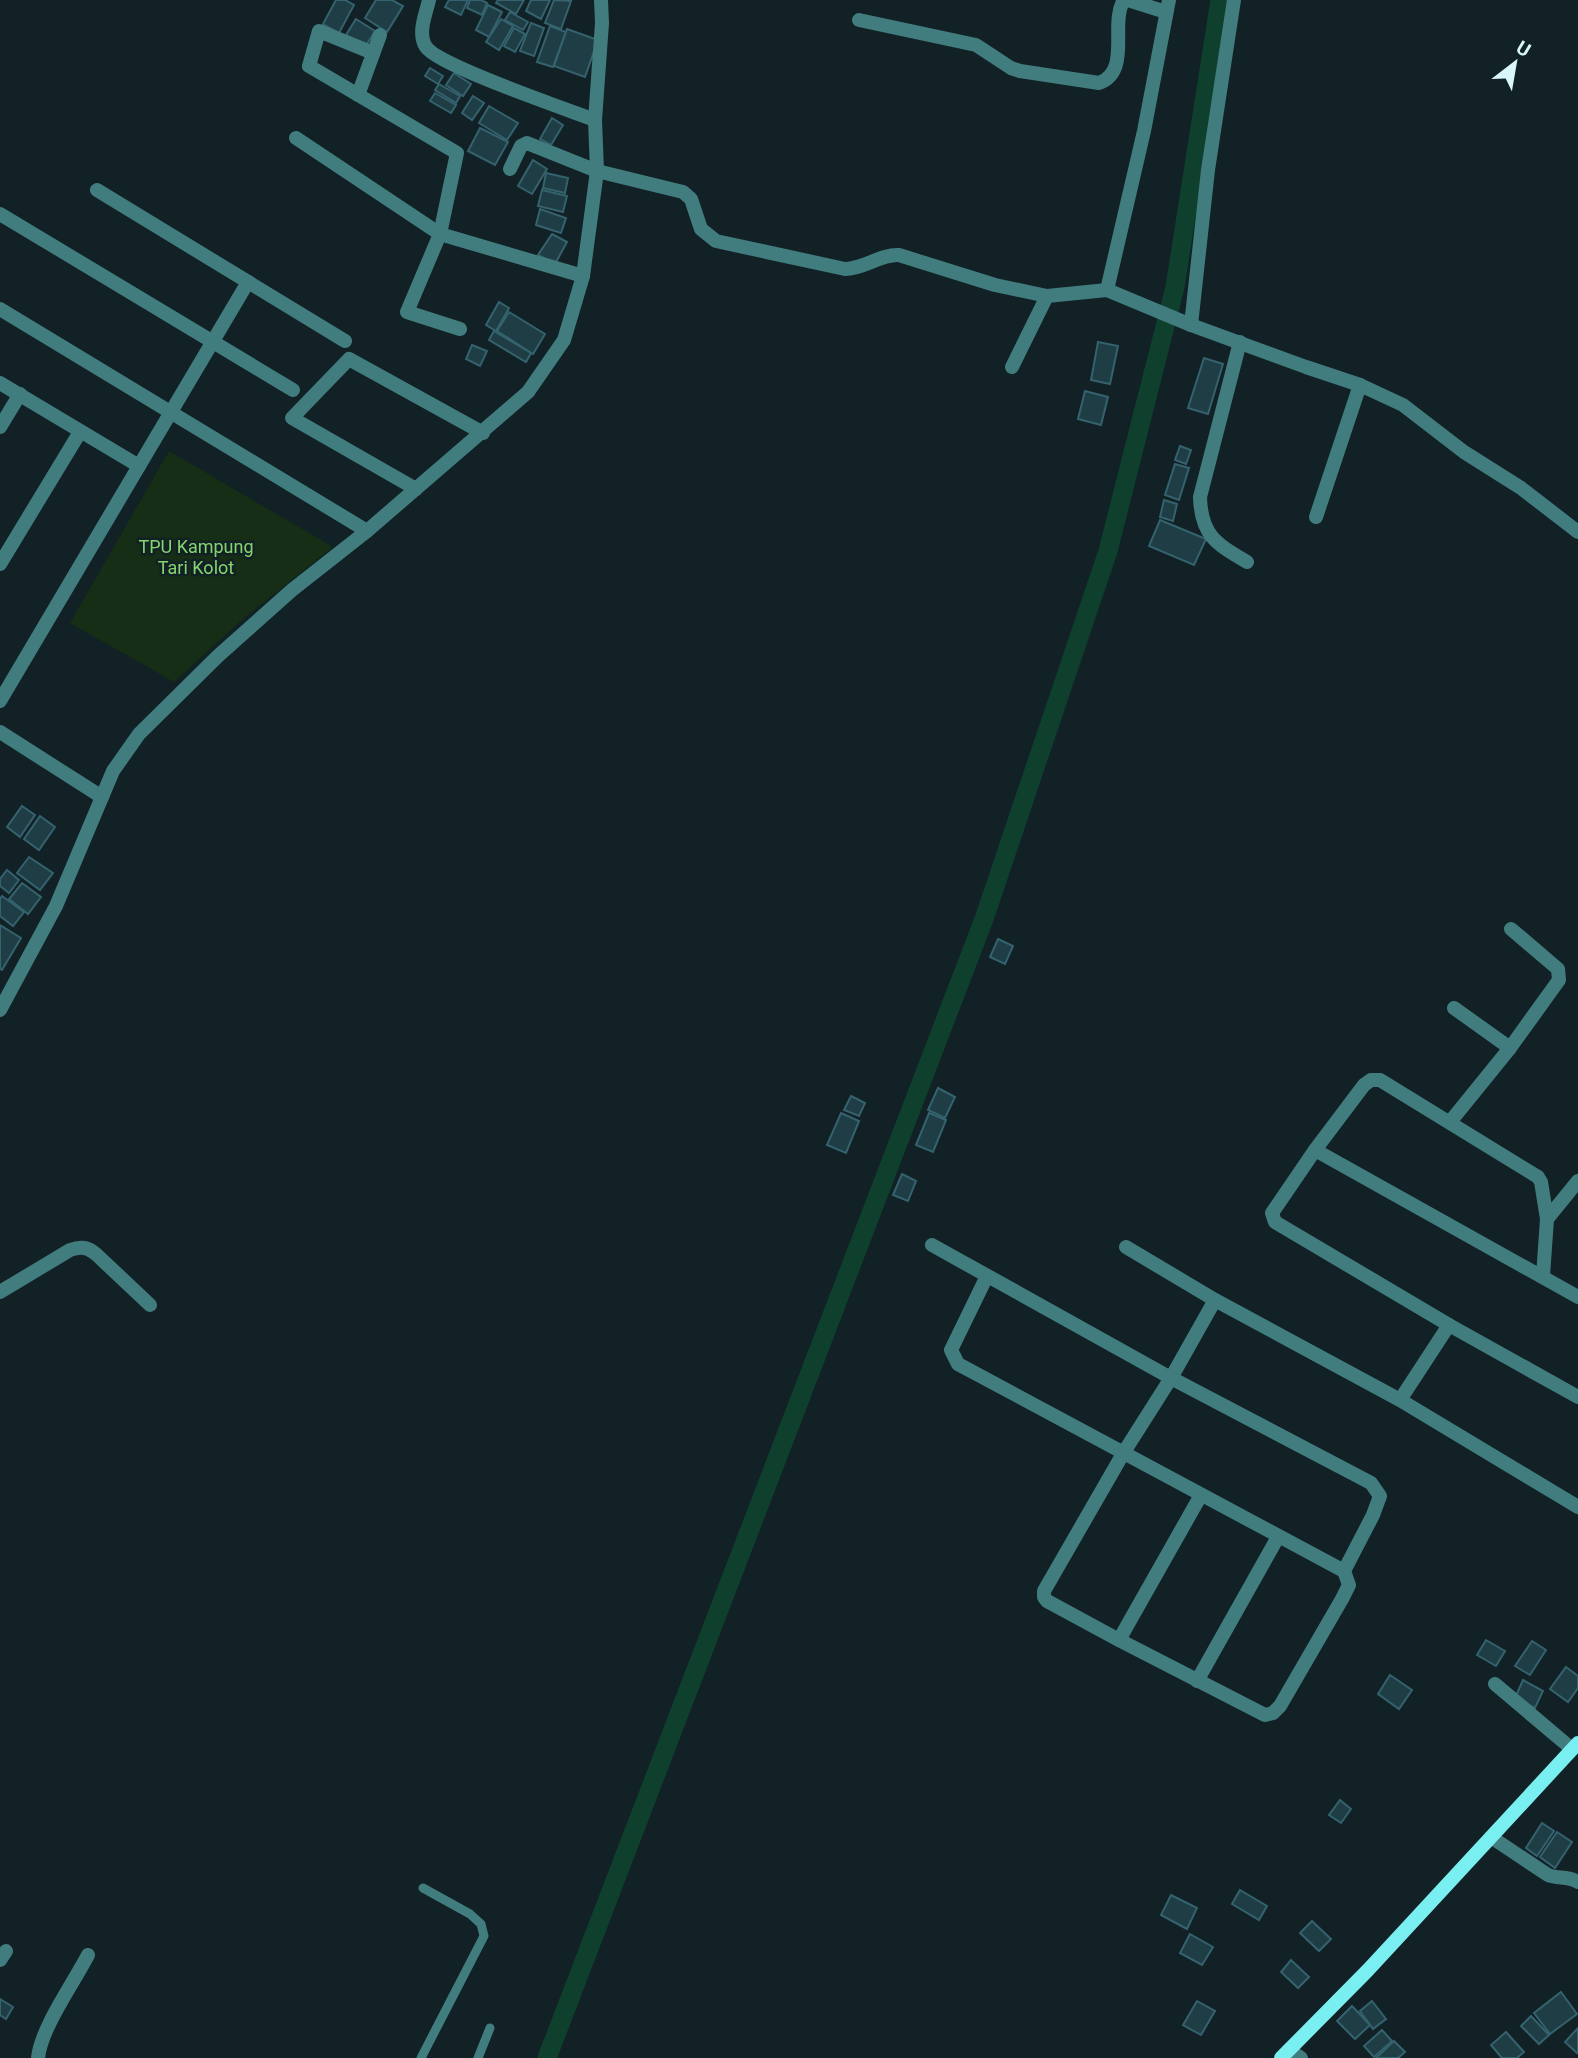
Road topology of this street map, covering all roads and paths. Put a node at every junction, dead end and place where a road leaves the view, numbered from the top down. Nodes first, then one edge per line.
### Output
1 (429, 0) edge
2 (1126, 0) edge
3 (1234, 0) edge
4 (597, 2) edge
5 (1167, 6) edge
6 (859, 20) dead end
7 (380, 35) dead end
8 (373, 53) junction
9 (358, 95) junction
10 (595, 120) junction
11 (296, 138) dead end
12 (510, 169) dead end
13 (597, 171) junction
14 (97, 190) dead end
15 (0, 214) edge
16 (440, 234) junction
17 (583, 276) junction
18 (248, 282) junction
19 (1107, 289) junction
20 (1047, 296) junction
21 (0, 309) edge
22 (1187, 322) junction
23 (460, 329) dead end
24 (345, 341) dead end
25 (1240, 342) junction
26 (212, 343) junction
27 (1012, 367) dead end
28 (0, 383) edge
29 (1360, 385) junction
30 (293, 390) dead end
31 (20, 394) junction
32 (170, 413) junction
33 (0, 427) edge
34 (80, 432) junction
35 (483, 433) junction
36 (139, 466) junction
37 (416, 489) junction
38 (1316, 517) dead end
39 (367, 531) junction
40 (1578, 532) edge
41 (1247, 562) dead end
42 (0, 564) edge
43 (0, 701) edge
44 (0, 732) edge
45 (102, 797) junction
46 (1511, 929) dead end
47 (1454, 1007) dead end
48 (0, 1010) edge
49 (1510, 1048) junction
50 (1450, 1122) junction
51 (1315, 1150) junction
52 (1578, 1181) edge
53 (1547, 1219) junction
54 (932, 1245) dead end
55 (1126, 1247) dead end
56 (987, 1276) junction
57 (1543, 1276) junction
58 (0, 1292) edge
59 (1578, 1297) edge
60 (1215, 1300) junction
61 (150, 1305) dead end
62 (1449, 1325) junction
63 (1171, 1378) junction
64 (1578, 1397) edge
65 (1400, 1400) junction
66 (1124, 1452) junction
67 (1201, 1495) junction
68 (1578, 1507) edge
69 (1278, 1537) junction
70 (1344, 1572) junction
71 (1119, 1640) junction
72 (1197, 1681) junction
73 (1495, 1684) dead end
74 (1575, 1746) edge
75 (1491, 1837) junction
76 (1578, 1882) edge
77 (423, 1888) dead end
78 (88, 1955) dead end
79 (490, 2028) dead end
80 (1291, 2055) edge
81 (38, 2058) edge
82 (421, 2058) edge
83 (478, 2058) edge

1 - 10 street
2 - 5 street
2 - 6 street
3 - 22 street
4 - 10 street
5 - 19 street
7 - 8 street
8 - 9 street
8 - 9 street
9 - 16 street
10 - 13 street
11 - 16 street
12 - 13 street
13 - 17 street
13 - 20 street
14 - 18 street
15 - 26 street
16 - 17 street
16 - 23 street
17 - 35 street
18 - 24 street
18 - 26 street
19 - 20 street
19 - 22 street
20 - 27 street
21 - 32 street
22 - 25 street
25 - 29 street
25 - 41 street
26 - 30 street
26 - 32 street
28 - 31 street
29 - 38 street
29 - 40 street
31 - 33 street
31 - 34 street
32 - 36 street
32 - 39 street
34 - 36 street
34 - 42 street
35 - 37 street
35 - 37 street
36 - 43 street
37 - 39 street
39 - 45 street
44 - 45 street
45 - 48 street
46 - 49 street
47 - 49 street
49 - 50 street
50 - 51 street
50 - 53 street
51 - 57 street
51 - 62 street
52 - 53 street
53 - 57 street
54 - 56 street
55 - 60 street
56 - 63 street
56 - 66 street
57 - 59 street
58 - 61 street
60 - 63 street
60 - 65 street
62 - 64 street
62 - 65 street
63 - 66 street
63 - 70 street
65 - 68 street
66 - 67 street
66 - 71 street
67 - 69 street
67 - 71 street
69 - 70 street
69 - 72 street
70 - 72 street
71 - 72 street
73 - 74 street
74 - 75 street
75 - 76 street
75 - 80 street
77 - 82 lane
78 - 81 street
79 - 83 lane

